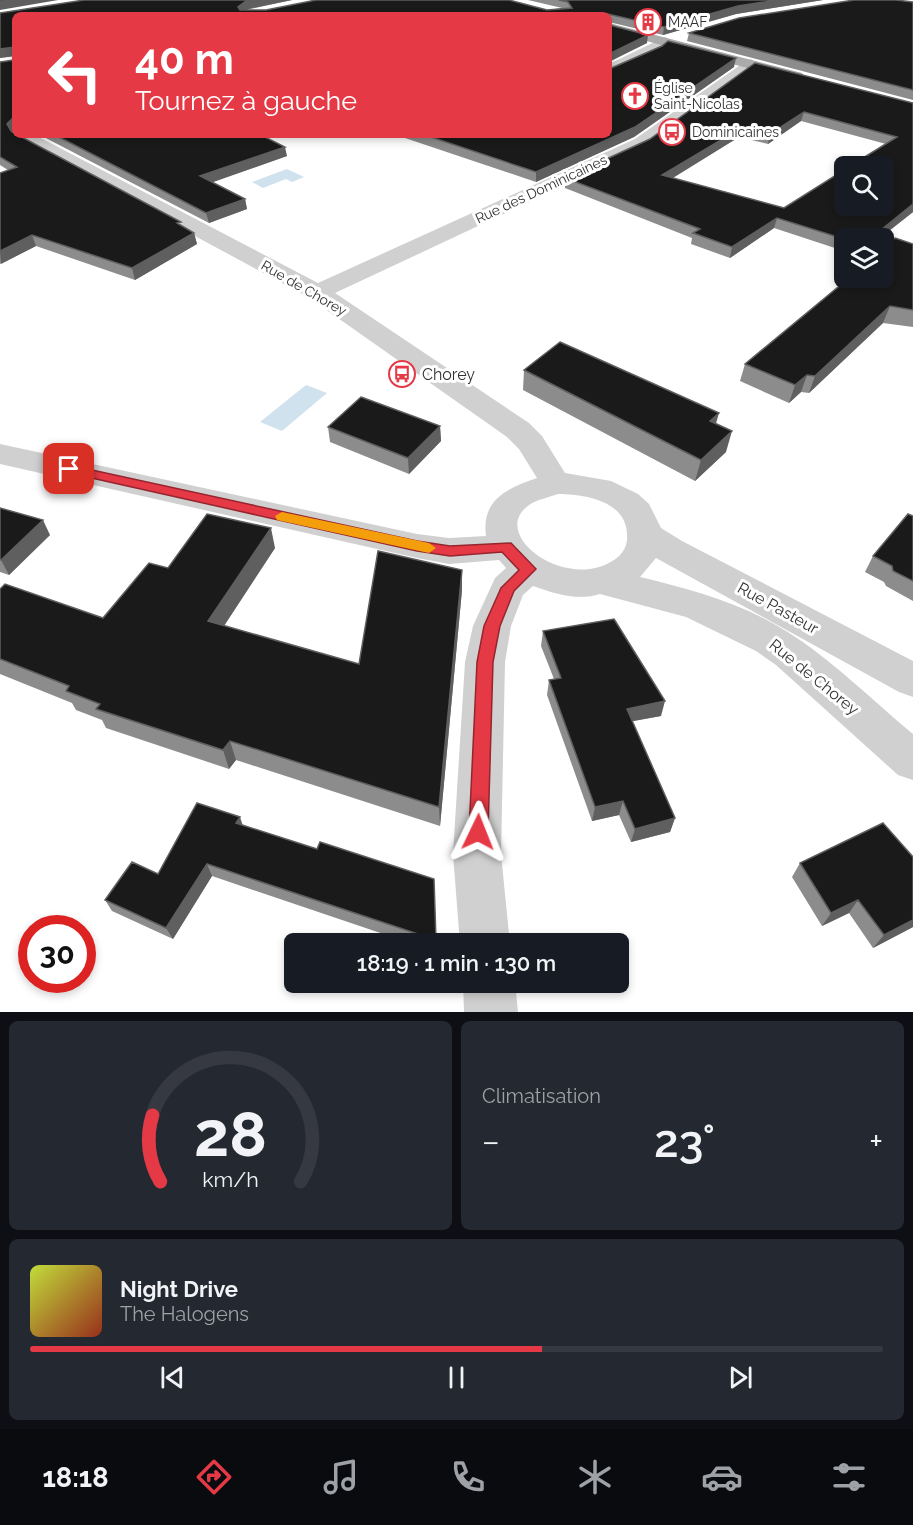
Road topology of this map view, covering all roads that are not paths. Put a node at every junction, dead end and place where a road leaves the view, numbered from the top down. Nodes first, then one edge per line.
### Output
1 (612, 28) edge
2 (685, 33) edge
3 (665, 41) junction
4 (751, 64) junction
5 (612, 69) edge
6 (809, 79) edge
7 (620, 136) edge
8 (25, 138) edge
9 (641, 143) junction
10 (317, 292) junction
11 (0, 454) edge
12 (556, 483) junction
13 (645, 534) junction
14 (517, 558) junction
15 (601, 581) junction
16 (913, 680) edge
17 (913, 761) edge
18 (484, 933) edge
19 (490, 993) edge
20 (491, 1012) edge

1 - 3 main road
2 - 3 main road
3 - 4 main road
3 - 5 street
4 - 6 main road
4 - 9 street, Rue des Dominicaines
7 - 9 street
8 - 10 street, Rue de Chorey
9 - 10 street, Rue des Dominicaines
10 - 12 street, Rue de Chorey
11 - 14 street
12 - 13 street
12 - 14 street
13 - 15 street
13 - 16 street, Rue Pasteur
14 - 15 street
14 - 18 street
15 - 17 street, Rue de Chorey
19 - 20 street

